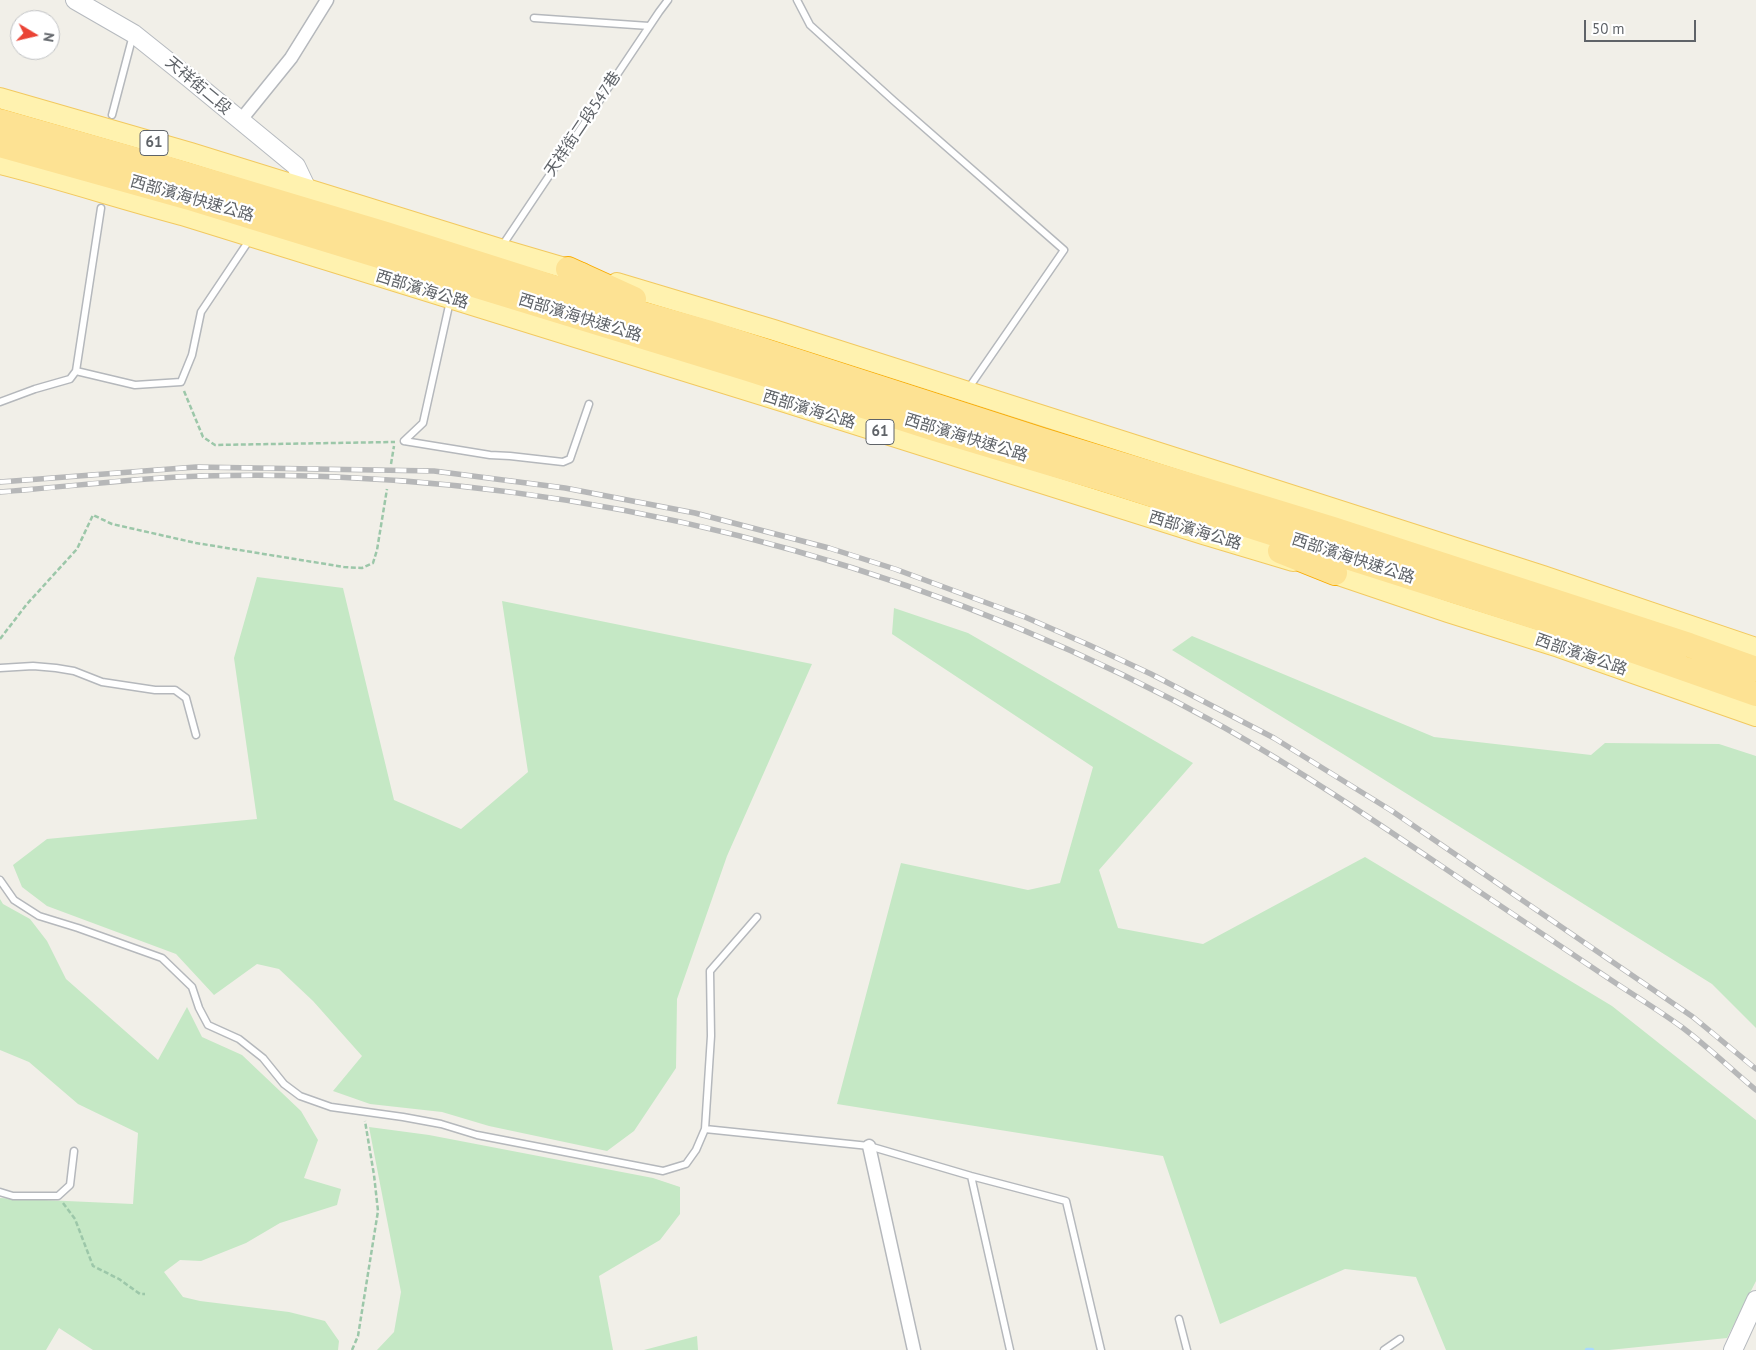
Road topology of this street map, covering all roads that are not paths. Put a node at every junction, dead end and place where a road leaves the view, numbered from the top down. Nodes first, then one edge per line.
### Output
1 (74, 0) edge
2 (327, 0) edge
3 (336, 0) edge
4 (668, 0) edge
5 (797, 0) edge
6 (534, 18) dead end
7 (649, 26) junction
8 (134, 34) junction
9 (0, 98) edge
10 (112, 115) dead end
11 (0, 121) edge
12 (240, 121) junction
13 (0, 145) edge
14 (0, 164) edge
15 (307, 189) junction
16 (101, 208) dead end
17 (251, 238) junction
18 (500, 249) junction
19 (568, 269) junction
20 (451, 299) junction
21 (706, 332) junction
22 (76, 371) junction
23 (966, 392) junction
24 (0, 402) edge
25 (588, 404) dead end
26 (1102, 479) junction
27 (1336, 573) junction
28 (1756, 648) edge
29 (0, 668) edge
30 (1756, 669) edge
31 (1756, 694) edge
32 (1756, 716) edge
33 (196, 735) dead end
34 (0, 880) edge
35 (756, 917) dead end
36 (706, 1129) junction
37 (869, 1146) junction
38 (74, 1151) dead end
39 (972, 1176) junction
40 (0, 1192) edge
41 (1756, 1300) edge
42 (1179, 1319) dead end
43 (1400, 1339) dead end
44 (914, 1350) edge
45 (1010, 1350) edge
46 (1101, 1350) edge
47 (1187, 1350) edge
48 (1384, 1350) edge
49 (1733, 1350) edge

1 - 8 street, 天祥街二段
2 - 3 lane
2 - 12 street
4 - 7 lane, 天祥街二段547巷
5 - 23 lane
6 - 7 lane
7 - 18 lane, 天祥街二段547巷
8 - 10 lane
8 - 12 street, 天祥街二段
9 - 15 main road, 61
11 - 21 highway, 西部濱海快速公路 / 61
12 - 15 street, 天祥街二段
13 - 26 highway, 西部濱海快速公路 / 61
14 - 17 main road, 西部濱海公路 / 61
15 - 18 main road, 61
16 - 22 lane
17 - 20 main road, 西部濱海公路 / 61
17 - 22 lane
18 - 19 main road, 61
19 - 21 highway
19 - 23 main road, 61
20 - 25 lane
20 - 27 main road, 西部濱海公路 / 61
21 - 30 highway, 西部濱海快速公路 / 61
22 - 24 lane
23 - 28 main road, 61
26 - 27 highway
26 - 31 highway, 西部濱海快速公路 / 61
27 - 32 main road, 西部濱海公路 / 61
29 - 33 lane
34 - 36 lane
35 - 36 lane
36 - 37 lane
37 - 39 lane
37 - 44 street
38 - 40 lane
39 - 45 lane
39 - 46 lane
41 - 49 street
42 - 47 lane
43 - 48 lane

